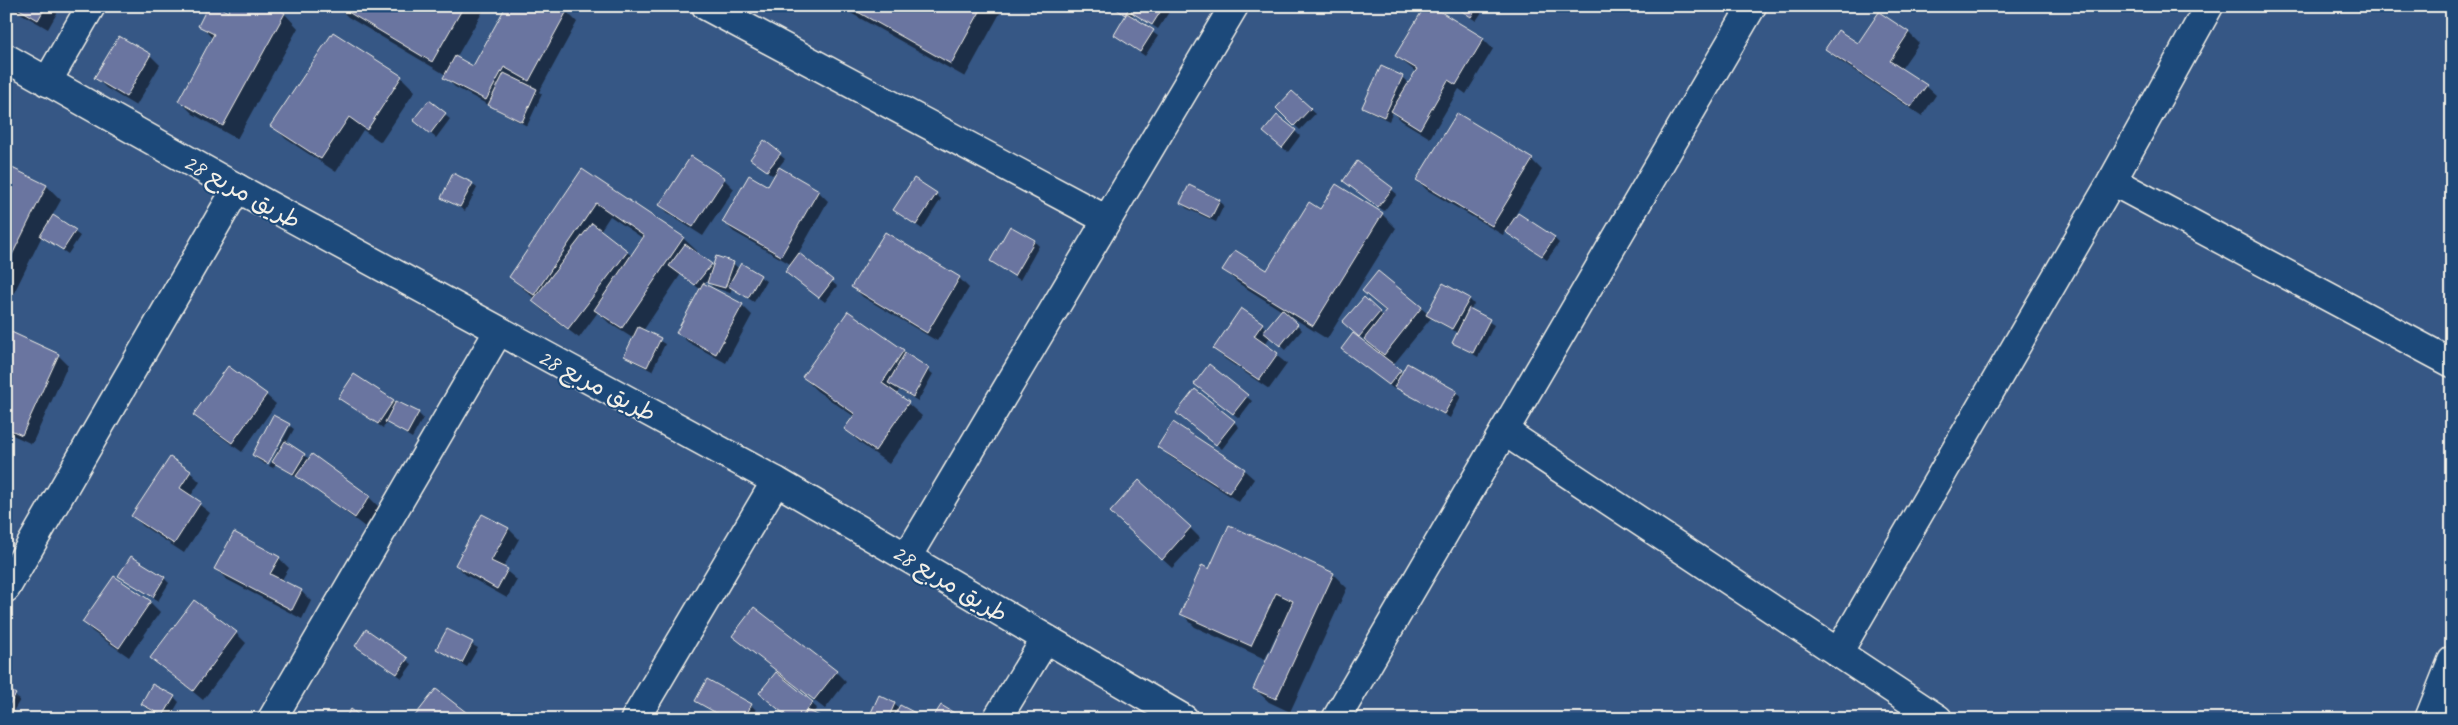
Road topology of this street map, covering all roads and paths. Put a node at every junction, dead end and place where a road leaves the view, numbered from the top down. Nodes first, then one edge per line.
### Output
1 (91, 6) edge
2 (1234, 6) edge
3 (1752, 6) edge
4 (2209, 6) edge
5 (723, 10) edge
6 (6, 58) edge
7 (48, 82) junction
8 (2112, 181) junction
9 (237, 188) junction
10 (1107, 220) junction
11 (498, 332) junction
12 (2452, 363) edge
13 (1504, 431) junction
14 (776, 481) junction
15 (906, 557) junction
16 (6, 588) edge
17 (1045, 640) junction
18 (1838, 652) junction
19 (2452, 661) edge
20 (272, 719) edge
21 (635, 719) edge
22 (997, 719) edge
23 (1184, 719) edge
24 (1336, 719) edge
25 (1938, 719) edge
26 (2429, 719) edge

1 - 7 street
2 - 10 street
3 - 13 street
4 - 8 street
5 - 10 street
6 - 7 street, طريق مربع 28
7 - 9 street, طريق مربع 28
8 - 12 street
8 - 18 street
9 - 11 street, طريق مربع 28
9 - 16 street
10 - 15 street
11 - 14 street, طريق مربع 28
11 - 20 street
13 - 18 street
13 - 24 street
14 - 15 street, طريق مربع 28
14 - 21 street
15 - 17 street, طريق مربع 28
17 - 22 street
17 - 23 street, طريق مربع 28
18 - 25 street
19 - 26 street

